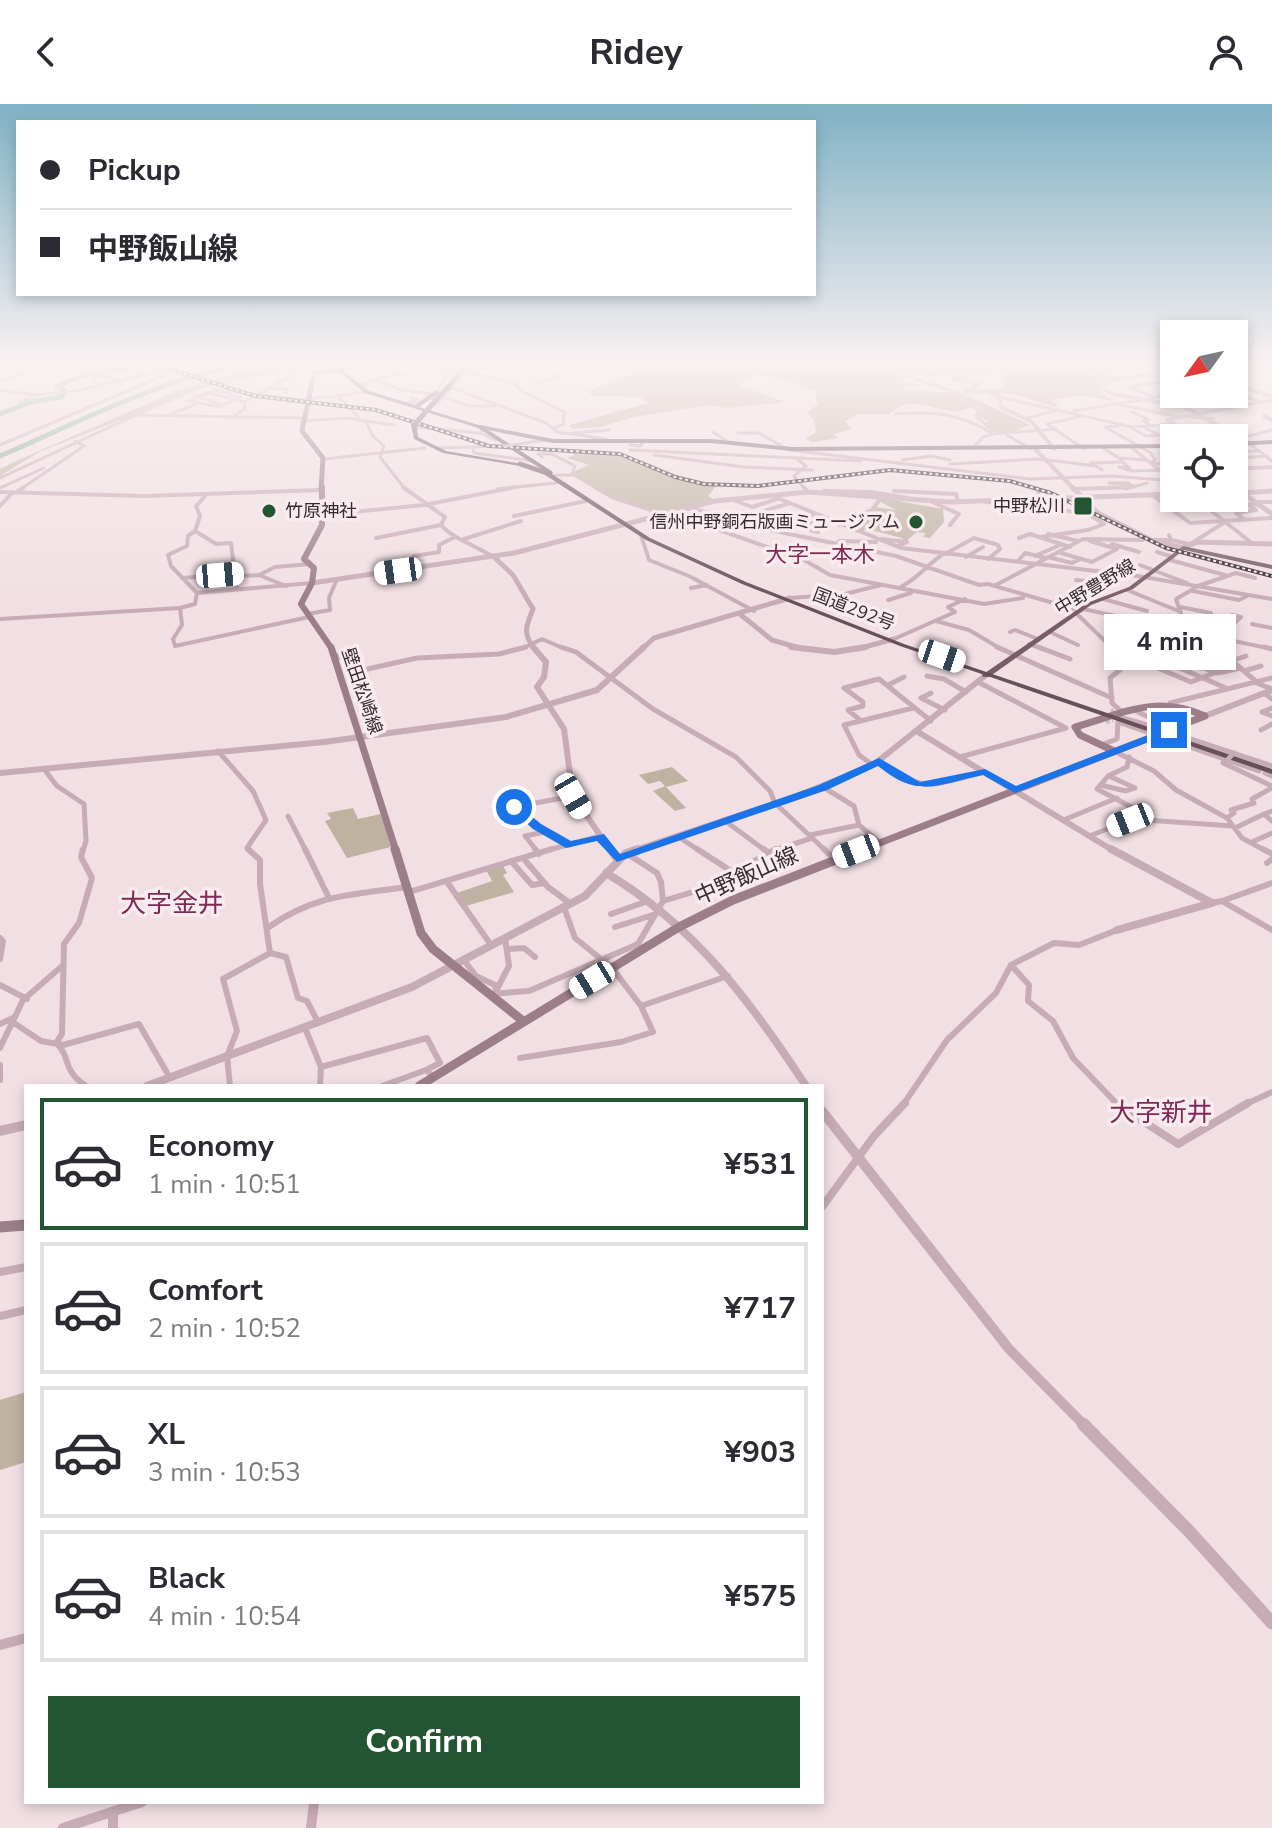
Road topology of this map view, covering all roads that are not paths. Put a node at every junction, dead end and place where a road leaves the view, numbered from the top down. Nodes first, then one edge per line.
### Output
1 (74, 441) edge
2 (75, 441) edge
3 (309, 441) edge
4 (379, 441) edge
5 (422, 441) edge
6 (502, 441) edge
7 (539, 441) edge
8 (621, 441) edge
9 (686, 441) edge
10 (773, 441) edge
11 (979, 441) edge
12 (1018, 441) edge
13 (1047, 441) edge
14 (1073, 441) edge
15 (1132, 441) edge
16 (1272, 442) edge
17 (730, 443) junction
18 (1249, 443) joint
19 (1160, 445) edge
20 (921, 446) junction
21 (974, 447) junction
22 (1131, 447) junction
23 (1142, 447) junction
24 (425, 448) dead end
25 (436, 448) dead end
26 (473, 448) junction
27 (514, 448) junction
28 (1103, 448) junction
29 (785, 449) junction
30 (1033, 449) junction
31 (1054, 449) junction
32 (1084, 449) junction
33 (630, 450) junction
34 (1259, 451) junction
35 (1248, 452) edge
36 (731, 453) junction
37 (381, 454) junction
38 (578, 454) dead end
39 (923, 456) junction
40 (1268, 456) edge
41 (542, 457) dead end
42 (745, 457) junction
43 (1248, 457) edge
44 (324, 459) junction
45 (612, 459) dead end
46 (796, 459) junction
47 (1045, 459) junction
48 (834, 460) junction
49 (869, 460) junction
50 (1120, 460) junction
51 (527, 462) junction
52 (899, 462) junction
53 (951, 462) junction
54 (1150, 462) junction
55 (1160, 462) edge
56 (1074, 463) junction
57 (806, 464) junction
58 (1272, 464) edge
59 (50, 466) junction
60 (1127, 467) junction
61 (1248, 467) edge
62 (740, 469) junction
63 (800, 470) junction
64 (813, 470) dead end
65 (1102, 470) dead end
66 (1160, 470) joint
67 (1083, 471) dead end
68 (1132, 471) junction
69 (555, 475) junction
70 (573, 475) junction
71 (1124, 477) junction
72 (0, 478) edge
73 (1063, 479) junction
74 (1151, 481) junction
75 (1160, 481) edge
76 (556, 483) junction
77 (1132, 485) junction
78 (1073, 489) junction
79 (0, 490) edge
80 (321, 490) junction
81 (1039, 491) dead end
82 (1272, 491) edge
83 (14, 492) junction
84 (808, 492) junction
85 (1248, 493) edge
86 (206, 495) junction
87 (770, 495) junction
88 (880, 495) junction
89 (1150, 495) junction
90 (1160, 495) edge
91 (1248, 497) edge
92 (1082, 498) junction
93 (731, 499) junction
94 (778, 499) junction
95 (1037, 499) junction
96 (930, 501) junction
97 (984, 501) junction
98 (1160, 501) edge
99 (958, 502) junction
100 (1069, 502) dead end
101 (1272, 502) edge
102 (790, 503) junction
103 (1256, 503) junction
104 (592, 504) junction
105 (424, 505) junction
106 (1248, 505) edge
107 (0, 506) edge
108 (1043, 506) junction
109 (680, 508) junction
110 (747, 511) dead end
111 (1175, 512) edge
112 (1213, 512) edge
113 (1243, 512) edge
114 (665, 513) junction
115 (754, 514) junction
116 (816, 514) junction
117 (322, 515) junction
118 (1098, 515) junction
119 (514, 516) dead end
120 (1272, 516) edge
121 (743, 518) junction
122 (801, 518) junction
123 (825, 518) junction
124 (1245, 520) junction
125 (521, 521) dead end
126 (1224, 521) junction
127 (831, 522) junction
128 (441, 525) junction
129 (627, 525) junction
130 (838, 525) junction
131 (950, 525) dead end
132 (715, 526) junction
133 (760, 527) junction
134 (802, 527) junction
135 (812, 528) junction
136 (195, 531) junction
137 (788, 532) junction
138 (641, 535) junction
139 (1092, 536) junction
140 (455, 537) junction
141 (1045, 537) junction
142 (376, 538) dead end
143 (872, 538) junction
144 (1019, 538) dead end
145 (462, 539) junction
146 (1109, 539) junction
147 (1080, 540) junction
148 (1143, 540) dead end
149 (1154, 540) junction
150 (835, 541) junction
151 (881, 542) junction
152 (1035, 544) dead end
153 (1061, 544) junction
154 (1253, 544) junction
155 (1272, 544) edge
156 (660, 545) junction
157 (1188, 545) junction
158 (899, 547) junction
159 (983, 547) dead end
160 (1070, 547) junction
161 (647, 548) junction
162 (1139, 552) dead end
163 (1157, 552) dead end
164 (1058, 553) junction
165 (944, 554) junction
166 (414, 556) dead end
167 (896, 556) junction
168 (1035, 556) junction
169 (493, 557) junction
170 (966, 557) junction
171 (1047, 558) junction
172 (1075, 558) junction
173 (1172, 558) junction
174 (988, 559) junction
175 (1018, 562) junction
176 (1188, 562) dead end
177 (310, 564) junction
178 (1039, 564) junction
179 (1140, 565) dead end
180 (928, 566) junction
181 (1272, 567) edge
182 (1154, 570) junction
183 (1117, 574) junction
184 (239, 575) junction
185 (259, 575) junction
186 (1225, 575) junction
187 (1144, 577) junction
188 (182, 578) junction
189 (1255, 578) dead end
190 (337, 579) junction
191 (1076, 580) dead end
192 (312, 583) junction
193 (707, 585) junction
194 (881, 585) junction
195 (286, 586) junction
196 (994, 586) junction
197 (237, 587) junction
198 (1238, 587) dead end
199 (691, 588) dead end
200 (899, 588) junction
201 (1195, 589) junction
202 (1127, 590) junction
203 (915, 591) junction
204 (197, 593) junction
205 (1240, 594) junction
206 (1249, 595) junction
207 (1028, 597) junction
208 (788, 599) junction
209 (965, 599) junction
210 (1103, 599) junction
211 (888, 600) dead end
212 (1239, 600) junction
213 (1267, 600) edge
214 (1233, 605) dead end
215 (180, 608) junction
216 (1180, 610) junction
217 (754, 611) junction
218 (1147, 611) dead end
219 (1080, 612) junction
220 (1211, 613) dead end
221 (741, 615) junction
222 (1232, 615) dead end
223 (308, 616) junction
224 (0, 619) edge
225 (936, 621) junction
226 (1184, 621) junction
227 (1148, 623) junction
228 (1252, 624) dead end
229 (1272, 628) edge
230 (1127, 631) dead end
231 (1010, 632) dead end
232 (1050, 632) junction
233 (1143, 632) dead end
234 (1193, 635) junction
235 (1201, 636) junction
236 (1136, 638) dead end
237 (1038, 639) junction
238 (1104, 639) junction
239 (892, 640) junction
240 (1127, 642) junction
241 (1029, 644) junction
242 (533, 645) junction
243 (1078, 645) dead end
244 (1110, 648) junction
245 (1139, 649) junction
246 (1272, 649) edge
247 (1222, 651) junction
248 (1014, 653) junction
249 (1165, 654) junction
250 (336, 655) junction
251 (1123, 656) junction
252 (1246, 656) dead end
253 (1202, 657) dead end
254 (1157, 658) junction
255 (1070, 659) dead end
256 (1234, 660) junction
257 (1261, 666) dead end
258 (1177, 667) junction
259 (1243, 670) junction
260 (1214, 673) junction
261 (988, 674) junction
262 (927, 676) dead end
263 (904, 677) dead end
264 (1202, 678) junction
265 (1272, 678) edge
266 (612, 679) junction
267 (978, 682) junction
268 (1256, 682) junction
269 (888, 685) junction
270 (1227, 688) junction
271 (1269, 691) edge
272 (966, 692) junction
273 (931, 693) dead end
274 (1112, 698) junction
275 (1272, 699) edge
276 (1170, 703) junction
277 (549, 706) junction
278 (913, 708) junction
279 (1272, 708) edge
280 (945, 710) junction
281 (1134, 710) junction
282 (1116, 715) junction
283 (1205, 716) junction
284 (1272, 716) edge
285 (861, 721) junction
286 (931, 721) junction
287 (1272, 724) edge
288 (1070, 729) junction
289 (1261, 730) dead end
290 (1173, 731) junction
291 (918, 732) junction
292 (361, 737) junction
293 (1101, 745) junction
294 (218, 751) junction
295 (1114, 751) junction
296 (1234, 753) junction
297 (960, 757) junction
298 (1129, 757) junction
299 (1228, 759) junction
300 (876, 763) junction
301 (44, 769) junction
302 (1269, 771) edge
303 (985, 772) junction
304 (0, 773) edge
305 (1108, 776) junction
306 (1100, 785) junction
307 (823, 787) junction
308 (1272, 787) edge
309 (1015, 790) junction
310 (573, 796) junction
311 (1117, 798) junction
312 (775, 803) junction
313 (1272, 811) edge
314 (1264, 814) junction
315 (288, 816) dead end
316 (1227, 818) junction
317 (1066, 819) junction
318 (724, 820) junction
319 (1145, 820) junction
320 (1272, 821) edge
321 (859, 825) junction
322 (1234, 827) junction
323 (545, 832) junction
324 (1272, 833) edge
325 (1092, 835) junction
326 (600, 836) junction
327 (677, 836) junction
328 (811, 836) junction
329 (879, 842) junction
330 (1252, 842) junction
331 (570, 845) junction
332 (626, 853) junction
333 (769, 853) junction
334 (539, 854) junction
335 (523, 858) junction
336 (617, 859) junction
337 (834, 859) junction
338 (1270, 859) edge
339 (511, 861) junction
340 (606, 873) junction
341 (734, 873) junction
342 (447, 882) junction
343 (545, 883) junction
344 (1272, 883) edge
345 (408, 889) junction
346 (329, 898) junction
347 (648, 901) junction
348 (1222, 901) junction
349 (1212, 903) junction
350 (568, 905) junction
351 (659, 908) junction
352 (611, 914) dead end
353 (269, 927) junction
354 (615, 927) dead end
355 (679, 927) junction
356 (1117, 930) joint
357 (1272, 930) edge
358 (0, 938) edge
359 (505, 938) junction
360 (491, 945) junction
361 (510, 949) junction
362 (270, 953) junction
363 (535, 957) dead end
364 (0, 959) edge
365 (463, 959) junction
366 (603, 960) junction
367 (453, 965) junction
368 (1011, 965) junction
369 (61, 967) junction
370 (612, 968) junction
371 (728, 976) junction
372 (0, 985) edge
373 (492, 993) junction
374 (27, 999) junction
375 (641, 1006) junction
376 (15, 1020) junction
377 (523, 1021) junction
378 (318, 1022) junction
379 (0, 1024) edge
380 (305, 1028) junction
381 (56, 1043) junction
382 (0, 1048) edge
383 (227, 1056) junction
384 (520, 1058) dead end
385 (0, 1065) edge
386 (321, 1067) junction
387 (430, 1074) junction
388 (170, 1078) junction
389 (0, 1080) edge
390 (83, 1084) edge
391 (156, 1084) edge
392 (230, 1084) edge
393 (320, 1084) edge
394 (390, 1084) edge
395 (421, 1084) edge
396 (805, 1084) edge
397 (1272, 1092) edge
398 (1265, 1098) junction
399 (1272, 1104) edge
400 (824, 1119) edge
401 (24, 1125) edge
402 (0, 1131) edge
403 (860, 1160) junction
404 (824, 1205) edge
405 (24, 1225) edge
406 (0, 1227) edge
407 (24, 1267) edge
408 (0, 1272) edge
409 (24, 1310) edge
410 (0, 1316) edge
411 (1272, 1623) edge
412 (24, 1639) edge
413 (0, 1645) edge
414 (314, 1804) edge
415 (118, 1808) edge
416 (63, 1828) edge
417 (113, 1828) edge
418 (311, 1828) edge

1 - 72 street
2 - 59 street
3 - 44 main road
4 - 37 street
5 - 51 highway, 国道292号
6 - 27 highway
7 - 27 street
8 - 33 street
9 - 17 main road
10 - 29 street
11 - 21 street
12 - 30 street
13 - 31 street
14 - 32 street
15 - 23 street
16 - 18 main road
17 - 29 main road
17 - 36 street
18 - 34 street
19 - 23 main road
20 - 21 main road
20 - 29 main road
20 - 39 street
21 - 30 main road
22 - 23 main road
22 - 28 main road
22 - 54 street
23 - 54 street
24 - 37 street
25 - 26 street
26 - 27 street, bridge
26 - 51 street
27 - 51 highway
28 - 32 main road
28 - 50 street
29 - 49 street
30 - 31 main road
30 - 47 street
31 - 32 main road
33 - 36 street
33 - 62 street
34 - 35 street
34 - 40 street
36 - 42 street
37 - 44 street
37 - 105 street
38 - 45 street
39 - 52 street
39 - 53 street
40 - 43 street
40 - 58 street
41 - 70 street
42 - 46 street
42 - 62 street
44 - 80 main road
46 - 48 street
46 - 57 street
47 - 53 street
47 - 56 street
47 - 73 street
48 - 49 street
48 - 57 street
49 - 52 street
50 - 54 street
50 - 56 street
50 - 60 street
51 - 69 highway
51 - 76 highway
51 - 104 highway, 国道292号, bridge
52 - 53 street
53 - 73 street
54 - 55 street
54 - 66 street
56 - 65 street
56 - 67 street
57 - 63 street
58 - 61 street
59 - 79 street
59 - 83 street
60 - 68 street
60 - 68 street
62 - 63 street
63 - 64 street
63 - 84 street
66 - 68 street
69 - 70 street
69 - 104 highway
70 - 114 street
71 - 73 street
71 - 74 street
71 - 77 street
73 - 78 street
74 - 75 street
74 - 77 street
76 - 104 highway
76 - 105 street
77 - 78 street
77 - 89 street
78 - 92 street
79 - 83 street
80 - 86 street
80 - 117 main road
81 - 95 street
82 - 85 street
83 - 86 street
83 - 107 street
84 - 87 street
84 - 88 street
86 - 136 street
87 - 93 street
87 - 94 street
88 - 96 street
88 - 99 street
88 - 130 street
89 - 90 street
89 - 92 street
89 - 98 street
91 - 103 street
92 - 95 street
92 - 118 street
93 - 94 street
93 - 109 street
94 - 102 street
95 - 97 street
96 - 99 street
96 - 131 street
97 - 99 street
97 - 108 street
100 - 108 street
101 - 103 street
102 - 115 street
102 - 116 street
103 - 106 street
103 - 120 street
104 - 119 street
104 - 129 highway, 国道292号
105 - 117 street
105 - 128 street
108 - 118 street
109 - 114 street
109 - 121 street
110 - 115 street
111 - 126 street
112 - 126 street
113 - 124 street
114 - 129 street
114 - 132 street
115 - 121 street
116 - 122 street
116 - 123 street
117 - 177 main road
118 - 139 street
118 - 149 street
120 - 124 street
121 - 133 street
122 - 134 street
122 - 135 street
123 - 127 street
123 - 135 street
124 - 126 street
125 - 145 street
126 - 154 street
126 - 157 street
127 - 130 street
127 - 135 street
128 - 140 street
128 - 142 street
129 - 138 highway, 国道292号
129 - 169 street
129 - 208 highway, 国道292号
130 - 135 street
130 - 143 street
132 - 133 street
132 - 194 street
133 - 137 street
134 - 135 street
134 - 137 street
135 - 137 street
135 - 150 street
136 - 184 street
136 - 188 street
138 - 156 highway, 国道292号
138 - 161 street
139 - 141 street
139 - 146 street
139 - 147 street
140 - 145 street
140 - 166 street
141 - 144 street
141 - 147 street
141 - 152 street
141 - 153 street
143 - 151 street
143 - 158 street
145 - 169 street
146 - 148 street
146 - 162 street
147 - 160 street
147 - 172 street
149 - 157 street
149 - 157 street
150 - 151 street
150 - 167 street
151 - 158 street
153 - 160 street
153 - 168 street
154 - 155 street
154 - 157 street
156 - 161 street
156 - 208 highway, 国道292号
157 - 173 main road, 中野豊野線
157 - 181 main road
158 - 165 street
158 - 167 street
159 - 170 street
160 - 164 street
161 - 193 street
163 - 173 street
164 - 171 street
164 - 172 street
165 - 170 street
165 - 174 street
165 - 180 street
167 - 180 street
168 - 171 street
168 - 175 street
169 - 190 street
169 - 242 street
170 - 174 street
171 - 172 street
171 - 178 street
173 - 176 street
173 - 182 main road, 中野豊野線
173 - 186 street
174 - 175 street
175 - 178 street
177 - 185 street
177 - 192 main road
178 - 183 street
178 - 196 street
179 - 182 street
180 - 196 street
180 - 200 street
182 - 187 main road, 中野豊野線
182 - 201 street
183 - 187 street
183 - 191 street
184 - 185 street
184 - 188 street
184 - 197 street
185 - 195 street
186 - 189 street
186 - 201 street
187 - 201 street
187 - 202 main road, 中野豊野線
188 - 204 street
190 - 192 street
190 - 223 street
192 - 195 street
192 - 223 main road
193 - 199 street
193 - 217 street
194 - 200 street
194 - 208 street
195 - 197 street
196 - 207 street
197 - 204 street
198 - 205 street
200 - 203 street
201 - 205 street
201 - 212 street
201 - 216 street
202 - 210 main road, 中野豊野線
202 - 216 street
203 - 209 street
203 - 211 street
204 - 215 street
205 - 206 street
206 - 212 street
206 - 213 street
207 - 209 street
207 - 219 street
208 - 217 street
208 - 239 highway, 国道292号
209 - 225 street
210 - 218 street
210 - 219 main road, 中野豊野線
212 - 214 street
215 - 223 street
215 - 224 street
216 - 220 street
216 - 226 street
217 - 221 street
219 - 227 street
219 - 232 main road, 中野豊野線
219 - 238 street
221 - 239 street
221 - 266 street
222 - 226 street
223 - 250 main road, 壁田松崎線
225 - 239 street
225 - 248 street
226 - 235 street
227 - 233 street
227 - 234 street
228 - 229 street
230 - 238 street
231 - 237 street
232 - 237 main road, 中野豊野線
232 - 243 street
234 - 235 street
234 - 249 street
235 - 246 street
235 - 247 street
236 - 240 street
237 - 241 main road, 中野豊野線
238 - 244 street
239 - 261 highway, 国道292号
240 - 244 street
240 - 245 street
241 - 248 main road, 中野豊野線
241 - 255 street
242 - 250 street
242 - 266 street
242 - 277 street
244 - 251 street
245 - 249 street
245 - 251 street
245 - 254 street
247 - 253 street
247 - 256 street
248 - 261 main road, 中野豊野線
248 - 274 street
249 - 254 street
250 - 292 main road, 壁田松崎線
251 - 274 street
252 - 256 street
254 - 258 street
254 - 264 street
256 - 259 street
257 - 259 street
258 - 260 street
258 - 264 street
259 - 260 street
259 - 268 street
260 - 264 street
261 - 267 street
261 - 282 highway, 国道292号
262 - 272 street
263 - 269 street
264 - 270 street
265 - 268 street
266 - 277 street
266 - 312 street
267 - 272 street
267 - 288 street
268 - 270 street
268 - 271 street
269 - 278 street
269 - 285 street
270 - 276 street
271 - 275 street
271 - 283 street
272 - 280 street
273 - 280 street
274 - 282 street
276 - 281 main road
276 - 283 main road
277 - 292 street
277 - 310 street
278 - 285 street
278 - 286 street
279 - 284 street
280 - 286 street
281 - 282 main road
281 - 290 street
282 - 288 main road
282 - 290 street
282 - 302 highway, 国道292号
283 - 290 main road, 中野飯山線
285 - 300 street
286 - 291 street
287 - 289 street
288 - 293 main road
288 - 297 street
290 - 295 main road, 中野飯山線, bridge
290 - 296 street
291 - 297 street
291 - 300 street
292 - 294 street
292 - 345 main road, 壁田松崎線
293 - 295 main road
293 - 299 street
294 - 301 street
294 - 353 street
295 - 298 street
295 - 309 main road, 中野飯山線
296 - 299 street, bridge
296 - 302 street
297 - 303 street
298 - 305 street
298 - 316 street
299 - 302 street
299 - 308 street
300 - 303 street
300 - 307 street
301 - 304 street
301 - 369 street
303 - 309 street
305 - 306 street
305 - 306 street
306 - 311 street
307 - 312 street
307 - 321 street
308 - 316 street
309 - 317 street
309 - 329 main road, 中野飯山線
310 - 323 street
310 - 326 street
311 - 317 street
311 - 319 street
312 - 318 street
312 - 328 street
313 - 314 street
314 - 320 street
314 - 322 street
315 - 346 street
316 - 322 street
317 - 325 street
318 - 327 street
318 - 333 street
319 - 322 street
319 - 325 street
321 - 328 street
321 - 329 street
322 - 330 street
323 - 331 street
323 - 334 street
324 - 330 street
325 - 349 street
326 - 331 street
326 - 336 street
327 - 332 street
327 - 341 street
328 - 333 street
328 - 337 street
329 - 337 main road, 中野飯山線
330 - 338 street
331 - 334 street
332 - 336 street
332 - 351 street
333 - 341 street
334 - 335 street
335 - 339 street
335 - 343 street
336 - 340 street
337 - 355 main road, 中野飯山線
339 - 342 street
339 - 343 street
340 - 347 street
340 - 350 street
341 - 351 street
342 - 345 street
342 - 360 street
343 - 350 street
344 - 348 street
345 - 346 street
345 - 367 main road, 壁田松崎線
346 - 353 street
347 - 351 street
347 - 352 street
348 - 349 street
348 - 357 street
349 - 356 street
350 - 359 street
350 - 366 street
351 - 354 street
351 - 355 street
351 - 366 street
353 - 362 street
355 - 370 main road, 中野飯山線
355 - 371 street
356 - 368 street
358 - 364 street
359 - 360 street
359 - 361 street
360 - 365 street
361 - 363 street
361 - 373 street
362 - 378 street
362 - 383 street
365 - 367 street
365 - 373 street
366 - 370 street
366 - 373 street
367 - 373 main road, 壁田松崎線
367 - 378 street
368 - 398 street
368 - 403 street
369 - 374 street
369 - 381 street
370 - 375 street
370 - 377 main road, 中野飯山線
371 - 375 street
371 - 396 street
372 - 374 street
373 - 377 main road, 壁田松崎線
374 - 376 street
375 - 384 street
376 - 379 street
376 - 381 street
376 - 382 street
377 - 387 main road, 中野飯山線
378 - 380 street
380 - 383 street
380 - 386 street
381 - 388 street
381 - 390 street
383 - 388 street
383 - 392 street
385 - 389 street
386 - 387 street
386 - 393 street
387 - 394 street
387 - 395 main road, 中野飯山線
388 - 391 street
397 - 398 street
398 - 399 street
400 - 403 street
401 - 402 street
403 - 404 street
403 - 411 street
405 - 406 main road
407 - 408 street
409 - 410 street
412 - 413 street
414 - 418 street
415 - 416 street
415 - 417 street

